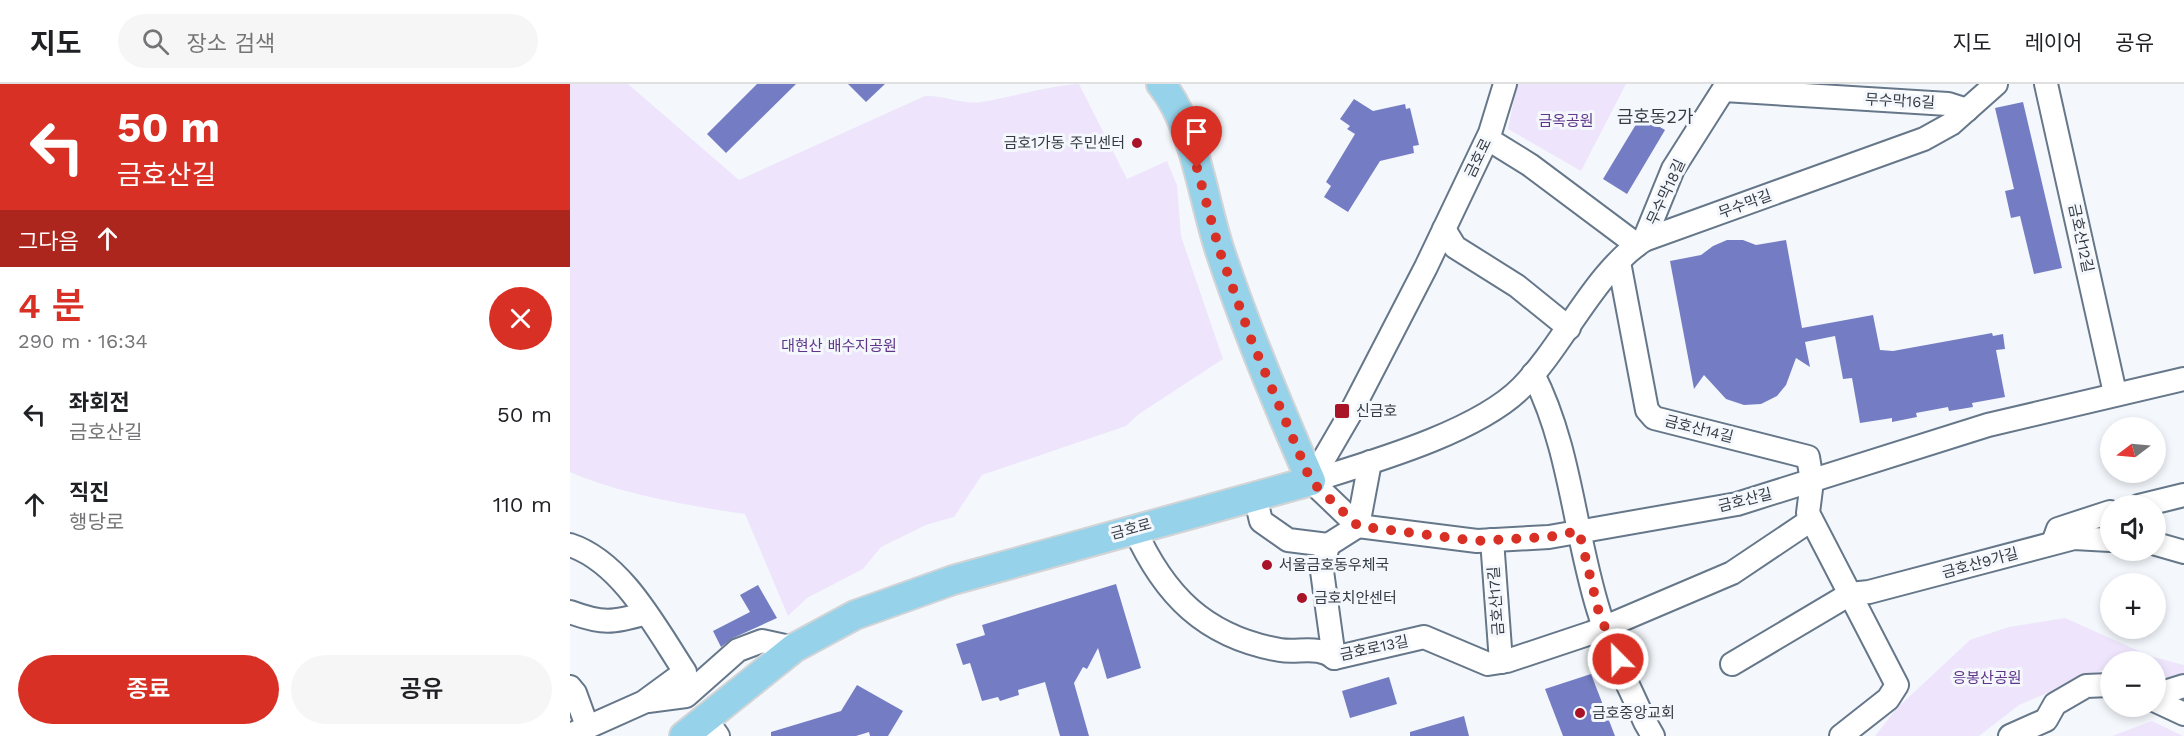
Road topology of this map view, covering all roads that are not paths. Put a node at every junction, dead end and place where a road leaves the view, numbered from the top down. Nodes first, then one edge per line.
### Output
1 (1161, 84) edge
2 (1505, 84) edge
3 (1996, 84) edge
4 (2046, 84) edge
5 (1726, 87) edge
6 (1967, 110) junction
7 (1488, 139) junction
8 (1444, 229) junction
9 (1640, 242) junction
10 (1619, 262) junction
11 (1569, 328) junction
12 (1533, 374) junction
13 (2184, 379) edge
14 (2115, 393) junction
15 (1370, 462) junction
16 (1311, 481) junction
17 (1812, 481) junction
18 (2184, 495) edge
19 (1255, 496) junction
20 (2166, 499) edge
21 (2100, 515) edge
22 (1811, 520) junction
23 (1358, 526) junction
24 (1134, 528) junction
25 (1579, 531) junction
26 (2100, 539) edge
27 (1492, 540) junction
28 (1328, 544) junction
29 (2052, 544) junction
30 (570, 545) edge
31 (2166, 547) edge
32 (2184, 552) edge
33 (1850, 594) junction
34 (570, 612) edge
35 (646, 613) junction
36 (1604, 627) junction
37 (794, 648) junction
38 (1334, 658) junction
39 (1500, 662) junction
40 (1732, 664) dead end
41 (2100, 685) edge
42 (2184, 686) edge
43 (570, 687) edge
44 (2166, 692) edge
45 (644, 702) junction
46 (2166, 705) edge
47 (2184, 714) edge
48 (712, 727) edge
49 (579, 731) edge
50 (684, 736) edge
51 (1653, 736) edge
52 (1841, 736) edge
53 (2010, 736) edge

1 - 16 main road
2 - 7 street, 금호로
3 - 6 street, 무수막길
4 - 14 street, 금호산12길
5 - 6 street, 무수막16길
5 - 9 street, 무수막18길
6 - 9 street, 무수막길
7 - 8 street, 금호로
7 - 9 street
8 - 11 street
8 - 16 street, 금호로
9 - 10 street, 무수막길
10 - 11 street, 무수막길
10 - 17 street, 금호산14길
11 - 12 street, 무수막길
12 - 15 street, 무수막길
12 - 25 street
13 - 14 street, 금호산길
14 - 17 street, 금호산길
15 - 16 street, 무수막길
15 - 23 street
16 - 19 main road, 금호로
16 - 23 street
17 - 22 street
17 - 25 street, 금호산길
18 - 20 street
19 - 24 main road, 금호로
19 - 28 street
21 - 29 street
22 - 33 street
22 - 36 street, 금호로13길
23 - 27 street, 금호산길
23 - 28 street
24 - 37 main road, 금호로
24 - 38 street, 금호로13길
25 - 27 street, 금호산길
25 - 36 street
26 - 29 street, 금호산9가길
27 - 39 street, 금호산17길
28 - 38 street
29 - 33 street, 금호산9가길
30 - 35 street
31 - 32 street
33 - 40 street, 금호산9가길
33 - 52 street
34 - 35 street
35 - 45 street
36 - 39 street, 금호로13길
36 - 51 street
37 - 45 street
37 - 48 main road, 금호로
38 - 39 street, 금호로13길
41 - 53 street
42 - 44 street
43 - 49 street
45 - 49 street
46 - 47 street
48 - 50 main road, 금호로

